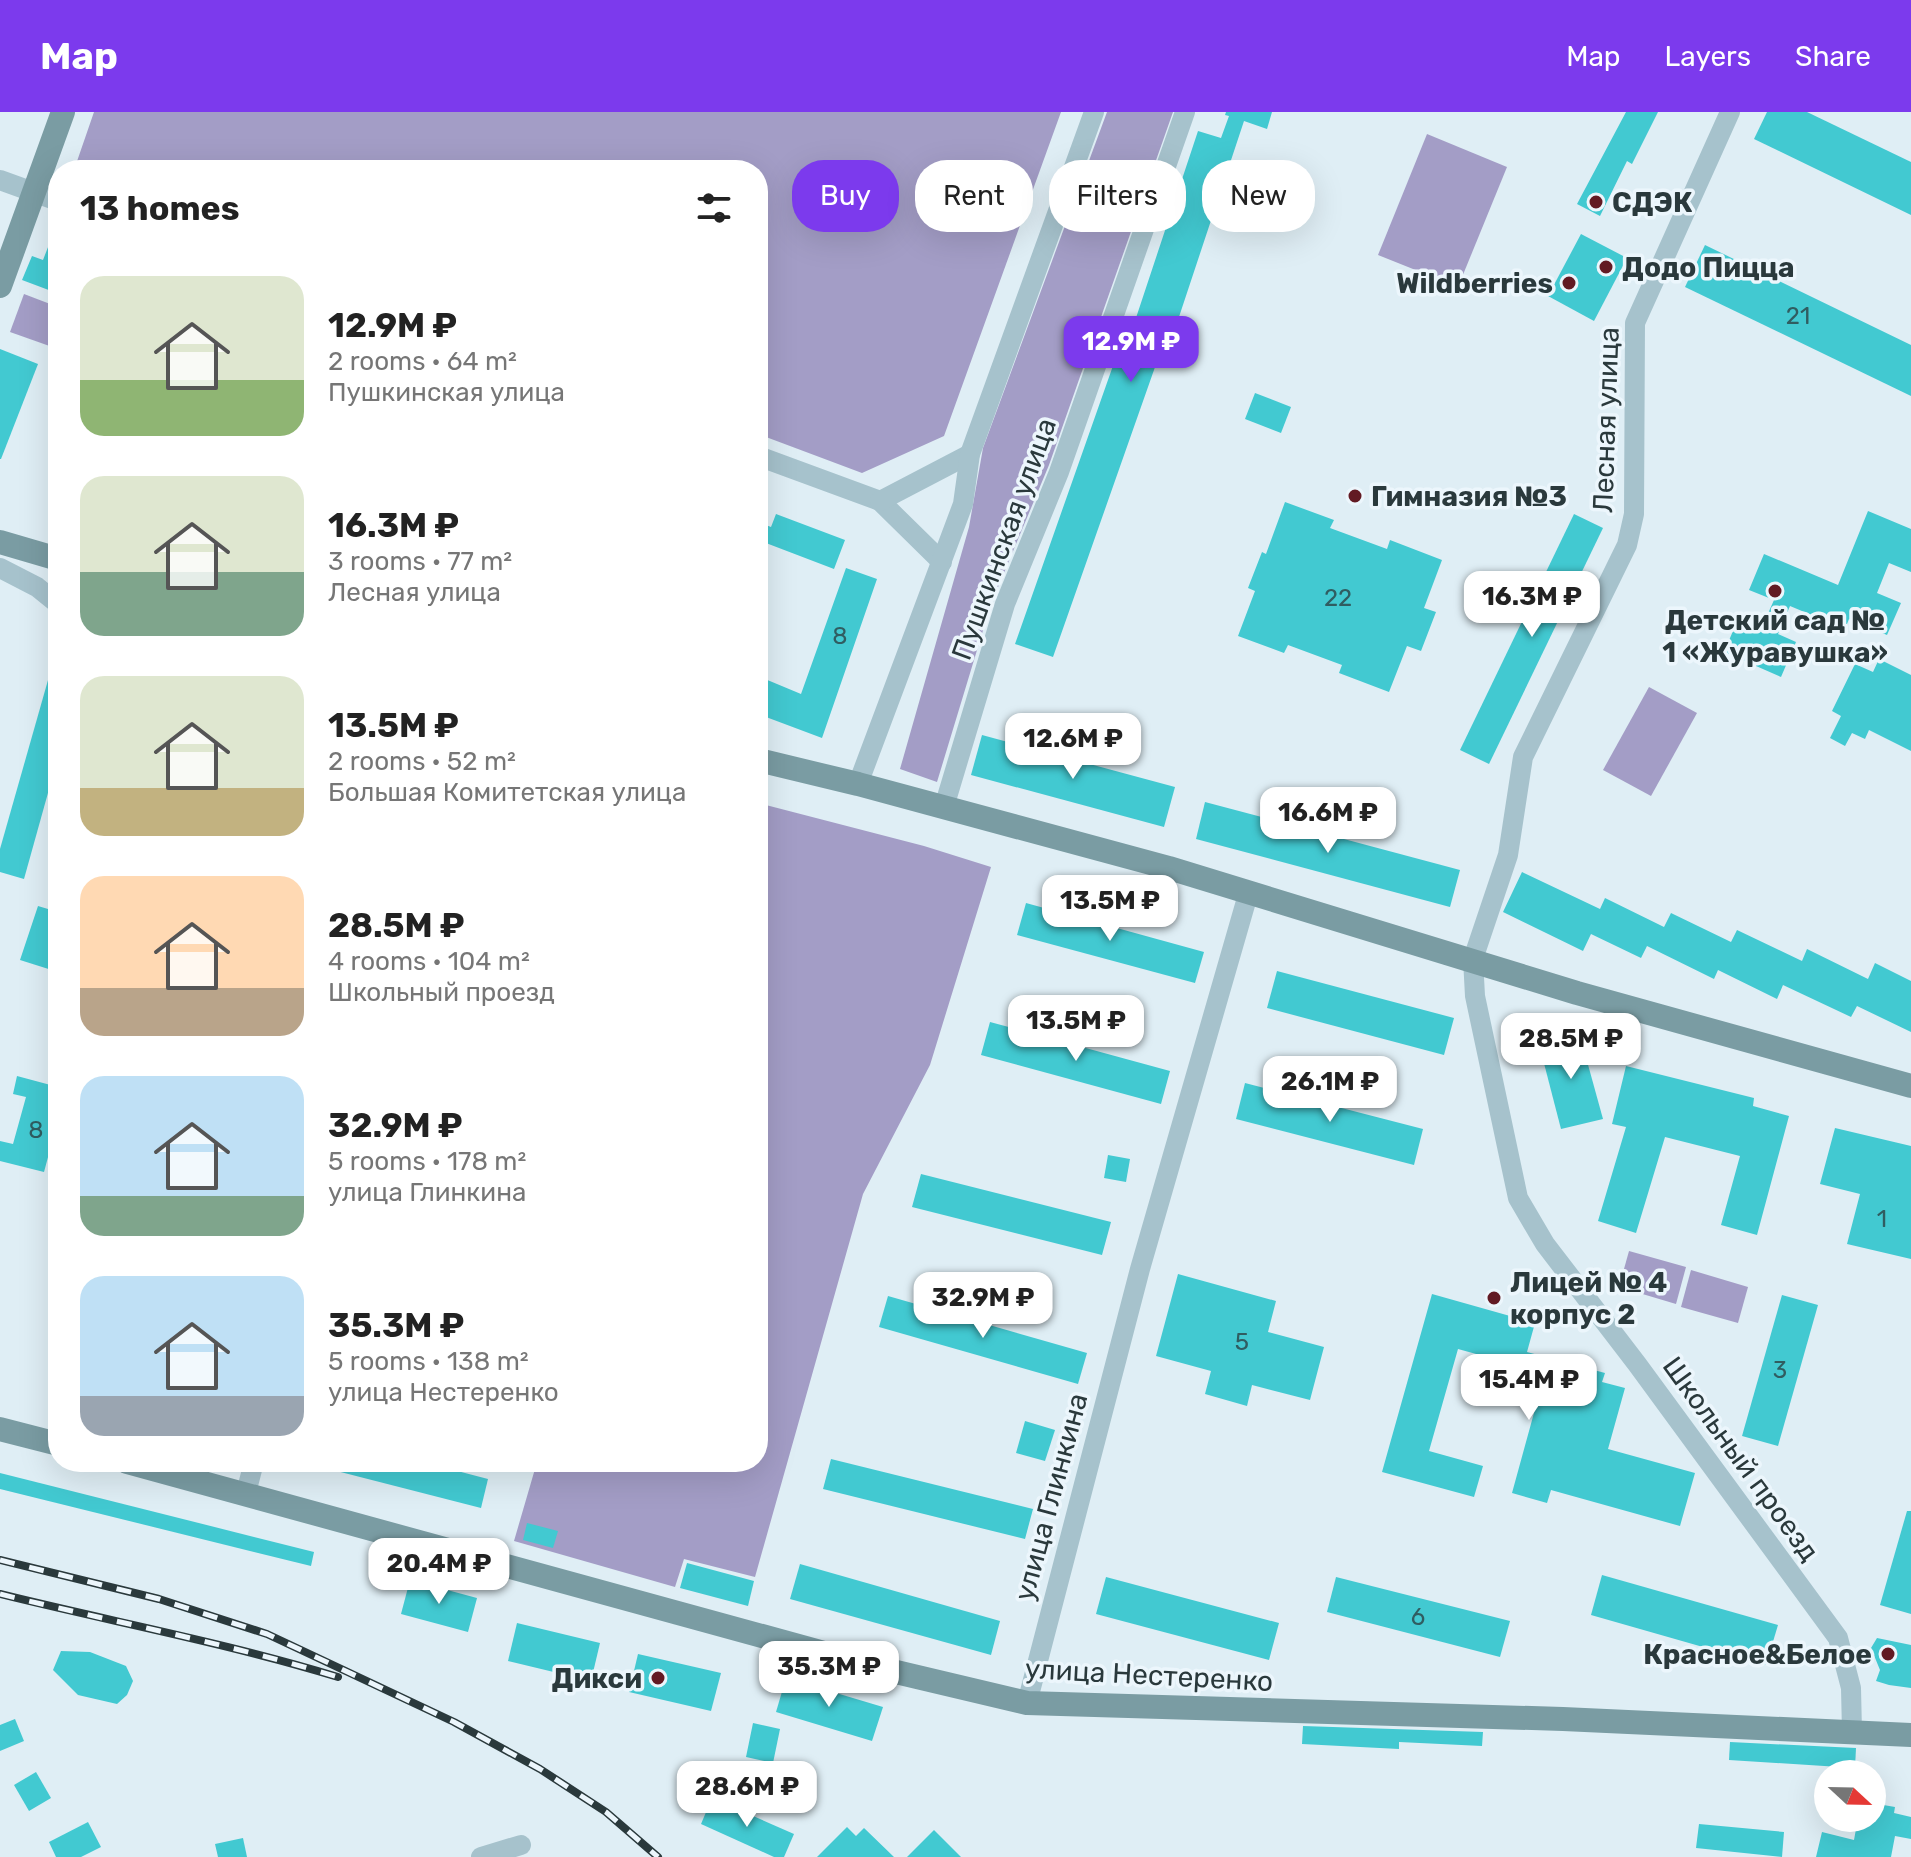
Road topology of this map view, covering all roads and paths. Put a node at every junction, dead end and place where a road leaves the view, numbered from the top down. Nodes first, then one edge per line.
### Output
1 (63, 112) edge
2 (1094, 112) edge
3 (1185, 112) edge
4 (1730, 112) edge
5 (0, 180) edge
6 (35, 192) junction
7 (48, 197) edge
8 (0, 286) edge
9 (970, 454) junction
10 (768, 460) edge
11 (880, 501) junction
12 (0, 542) edge
13 (48, 556) edge
14 (942, 562) junction
15 (48, 563) edge
16 (0, 568) edge
17 (37, 587) junction
18 (48, 596) edge
19 (768, 762) edge
20 (858, 784) junction
21 (944, 807) junction
22 (1249, 891) junction
23 (1473, 959) junction
24 (1911, 1086) edge
25 (0, 1429) edge
26 (48, 1441) edge
27 (165, 1472) edge
28 (251, 1472) edge
29 (246, 1493) junction
30 (1027, 1703) junction
31 (1852, 1732) junction
32 (1911, 1735) edge
33 (521, 1845) dead end
34 (481, 1857) edge

1 - 6 street
2 - 9 street, Пушкинская улица
3 - 21 street, Пушкинская улица
4 - 23 street, Лесная улица
5 - 6 street
6 - 7 street
6 - 8 street
9 - 11 street
9 - 14 street, Пушкинская улица
10 - 11 street
11 - 14 street
12 - 13 street
14 - 20 street, Пушкинская улица
15 - 17 street
16 - 17 street
17 - 18 street
19 - 20 street
20 - 21 street
21 - 22 street
22 - 23 street
22 - 30 street, улица Глинкина
23 - 24 street
23 - 31 street, Школьный проезд
25 - 26 street
27 - 29 street, улица Нестеренко
28 - 29 street
29 - 30 street, улица Нестеренко
30 - 31 street, улица Нестеренко
31 - 32 street, улица Нестеренко
33 - 34 street

